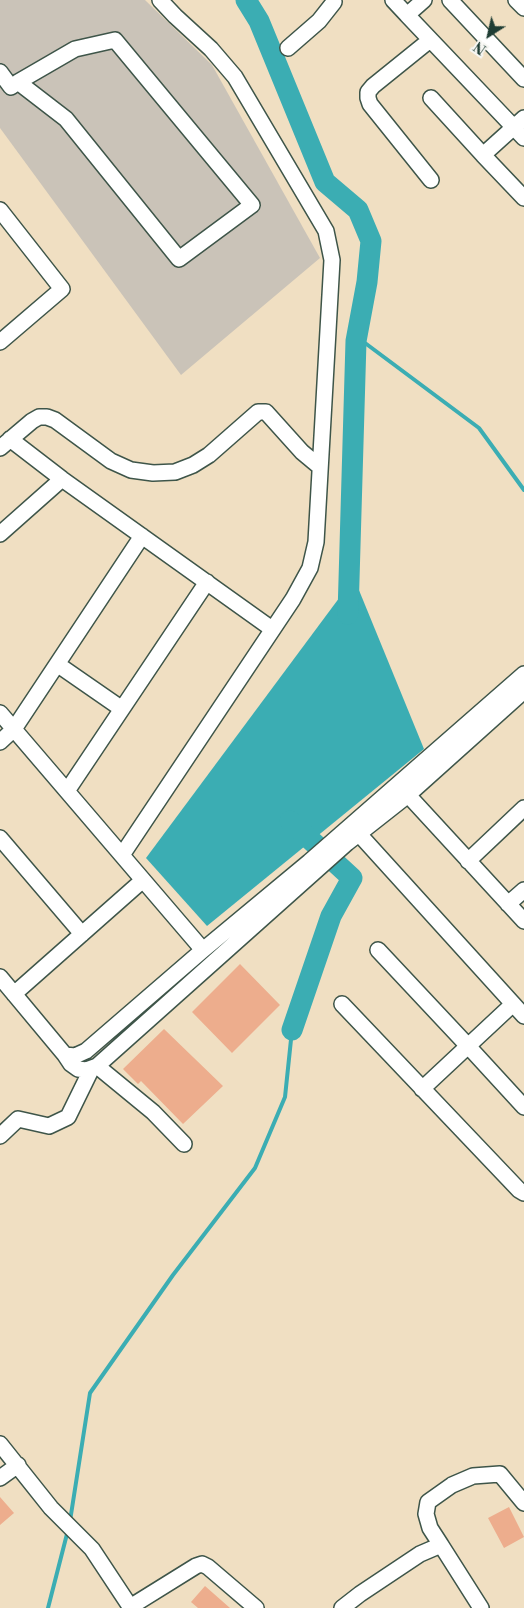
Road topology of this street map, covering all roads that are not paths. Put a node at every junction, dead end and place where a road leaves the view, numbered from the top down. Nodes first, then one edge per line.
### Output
1 (160, 0) edge
2 (394, 0) edge
3 (424, 0) edge
4 (450, 0) edge
5 (516, 0) edge
6 (336, 1) edge
7 (524, 8) edge
8 (407, 15) junction
9 (430, 40) junction
10 (288, 48) dead end
11 (0, 72) edge
12 (524, 79) edge
13 (18, 82) junction
14 (431, 98) dead end
15 (521, 128) edge
16 (483, 155) junction
17 (431, 180) dead end
18 (524, 198) edge
19 (0, 210) edge
20 (5, 227) edge
21 (0, 342) edge
22 (5, 444) edge
23 (320, 467) junction
24 (62, 479) junction
25 (0, 534) edge
26 (142, 536) junction
27 (206, 582) junction
28 (272, 629) junction
29 (57, 664) junction
30 (524, 674) edge
31 (524, 691) edge
32 (122, 709) junction
33 (0, 713) edge
34 (14, 729) junction
35 (0, 742) edge
36 (67, 791) junction
37 (408, 795) junction
38 (524, 808) edge
39 (358, 834) junction
40 (0, 838) edge
41 (122, 855) junction
42 (468, 861) junction
43 (143, 880) junction
44 (524, 890) edge
45 (508, 904) junction
46 (524, 921) edge
47 (82, 934) junction
48 (202, 950) junction
49 (378, 950) dead end
50 (0, 978) edge
51 (14, 994) junction
52 (342, 1004) dead end
53 (513, 1004) junction
54 (524, 1016) edge
55 (468, 1046) junction
56 (65, 1055) junction
57 (94, 1067) junction
58 (422, 1089) junction
59 (524, 1107) edge
60 (0, 1136) edge
61 (184, 1144) dead end
62 (524, 1193) edge
63 (0, 1444) edge
64 (18, 1465) junction
65 (0, 1478) edge
66 (524, 1503) edge
67 (441, 1545) junction
68 (478, 1607) edge
69 (131, 1608) edge
70 (256, 1608) edge
71 (342, 1608) edge

1 - 23 street
2 - 8 street
3 - 8 street
4 - 12 street
5 - 7 street
6 - 10 street
8 - 9 street
9 - 15 street
9 - 17 street
11 - 13 street
13 - 13 street
14 - 16 street
15 - 16 street
16 - 18 street
19 - 20 street
20 - 21 street
22 - 23 street
22 - 24 street
23 - 28 street
24 - 25 street
24 - 26 street
26 - 27 street
26 - 29 street
27 - 28 street
27 - 32 street
28 - 41 street
29 - 32 street
29 - 34 street
30 - 48 street
31 - 37 street
32 - 36 street
33 - 34 street
34 - 35 street
34 - 36 street
36 - 41 street
37 - 39 street
37 - 42 street
38 - 42 street
39 - 53 street
39 - 57 street
40 - 47 street
41 - 43 street
42 - 45 street
43 - 47 street
43 - 48 street
44 - 45 street
45 - 46 street
47 - 51 street
48 - 56 street
49 - 55 street
50 - 51 street
51 - 56 street
52 - 58 street
53 - 54 street
53 - 55 street
55 - 58 street
55 - 59 street
56 - 57 street
57 - 60 street
57 - 61 street
58 - 62 street
63 - 64 street
64 - 65 street
64 - 69 street
66 - 67 street
67 - 68 street
67 - 71 street
69 - 70 street

